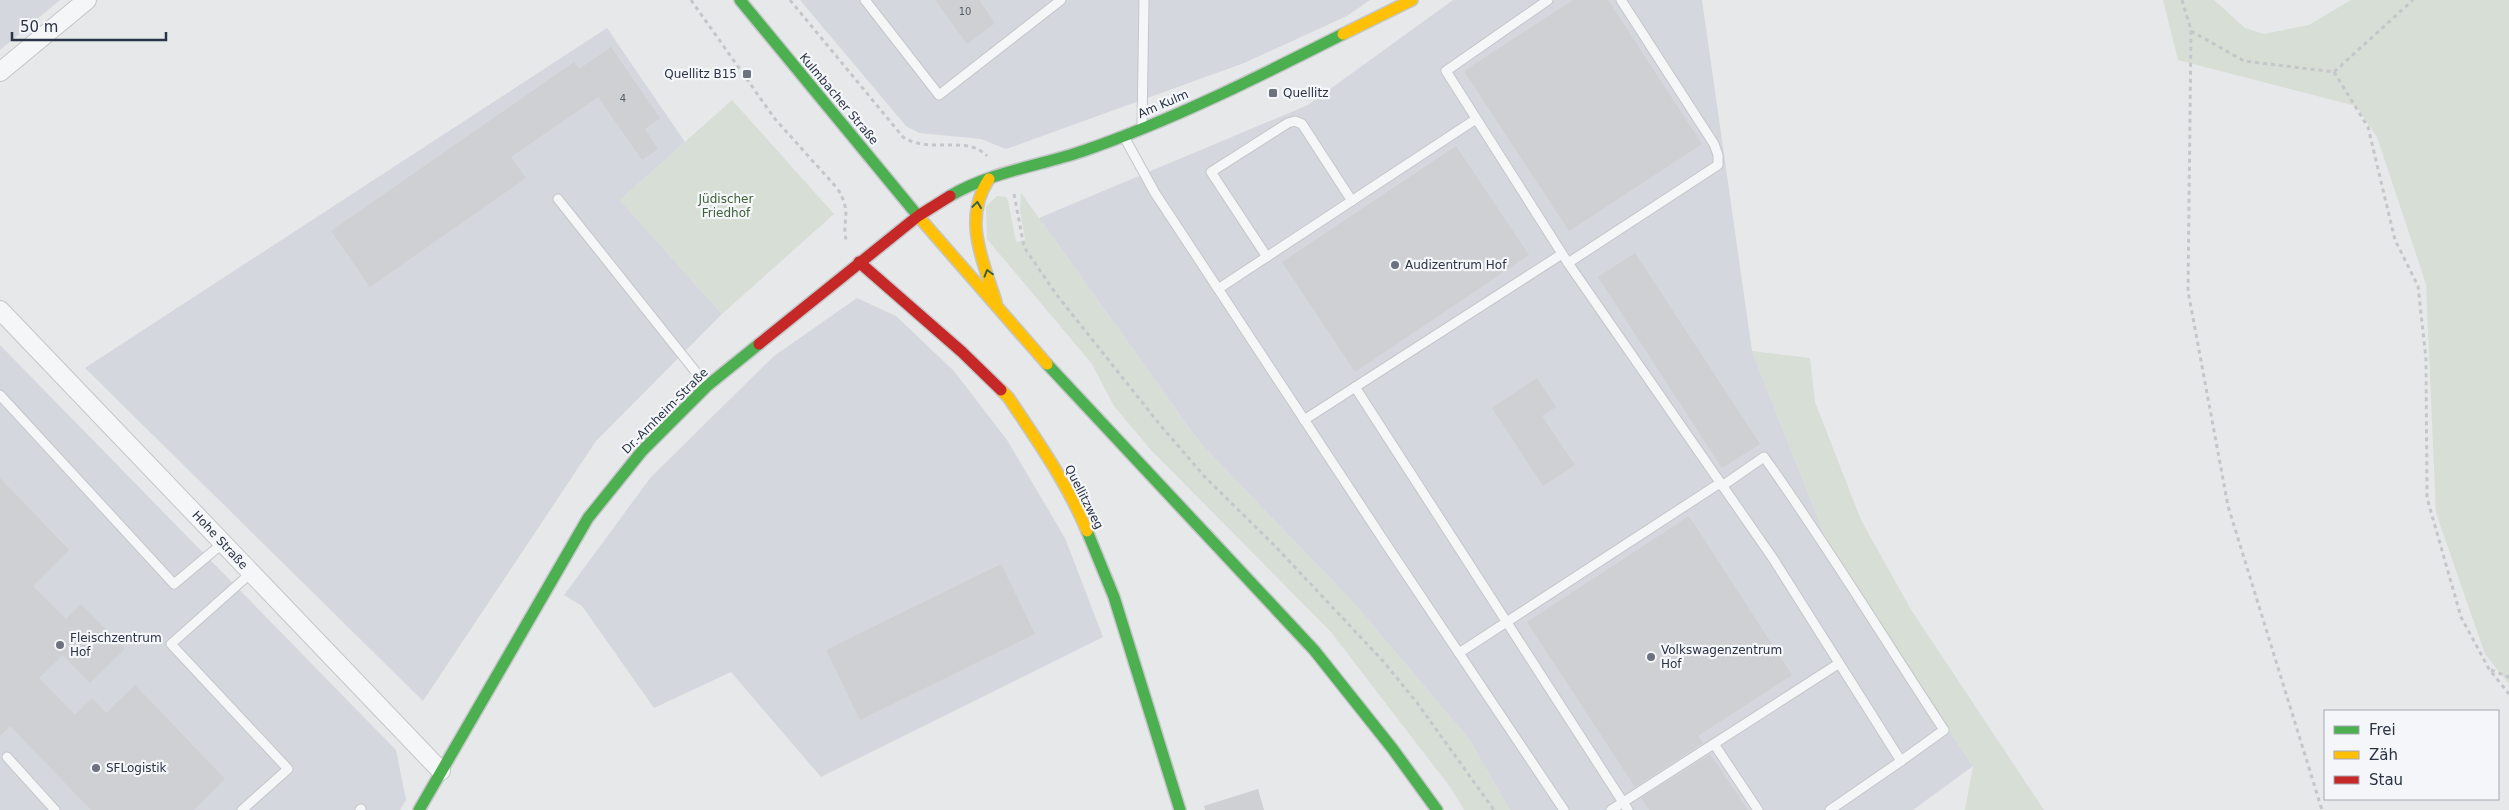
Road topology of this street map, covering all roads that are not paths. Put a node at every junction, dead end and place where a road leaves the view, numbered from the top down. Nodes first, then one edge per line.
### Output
1 (87, 0) edge
2 (740, 0) edge
3 (865, 0) edge
4 (1061, 0) edge
5 (1144, 0) edge
6 (1548, 0) edge
7 (1621, 0) edge
8 (1401, 3) edge
9 (0, 72) edge
10 (1476, 119) junction
11 (1142, 127) junction
12 (1123, 135) junction
13 (992, 177) junction
14 (558, 199) dead end
15 (1352, 201) junction
16 (918, 216) junction
17 (1562, 254) junction
18 (1267, 257) junction
19 (859, 262) junction
20 (1568, 263) junction
21 (1218, 289) junction
22 (0, 310) edge
23 (999, 311) junction
24 (707, 386) junction
25 (1355, 387) junction
26 (0, 395) edge
27 (1304, 420) junction
28 (1721, 484) junction
29 (223, 543) junction
30 (251, 573) junction
31 (1506, 623) junction
32 (1459, 653) junction
33 (1838, 664) junction
34 (1714, 744) junction
35 (7, 757) dead end
36 (1902, 761) junction
37 (441, 771) junction
38 (1626, 806) edge
39 (55, 810) edge
40 (242, 810) edge
41 (419, 810) edge
42 (1180, 810) edge
43 (1437, 810) edge
44 (1564, 810) edge
45 (1611, 810) edge
46 (1758, 810) edge
47 (1830, 810) edge

1 - 9 street
2 - 16 main road, Kulmbacher Straße
3 - 4 lane
5 - 11 lane
6 - 10 lane
7 - 20 lane
8 - 11 main road, Am Kulm
10 - 15 lane
10 - 17 lane
11 - 12 main road, Am Kulm
12 - 13 main road, Am Kulm
12 - 21 lane
13 - 16 main road, Am Kulm
23 -> 13 main road
14 - 24 lane
15 - 18 lane
15 - 18 lane
16 - 19 main road, Dr.-Arnheim-Straße
16 - 23 main road, Kulmbacher Straße
17 - 20 lane
17 - 25 lane
18 - 21 lane
19 - 24 main road, Dr.-Arnheim-Straße
19 - 42 main road, Quellitzweg
20 - 28 lane
21 - 27 lane
22 - 29 street, Hohe Straße
23 - 43 main road, Kulmbacher Straße
24 - 37 main road, Dr.-Arnheim-Straße
25 - 27 lane
25 - 31 lane
26 - 29 lane
27 - 32 lane
28 - 31 lane
28 - 33 lane
28 - 36 lane
29 - 30 street, Hohe Straße
30 - 37 street, Hohe Straße
30 - 40 lane
31 - 32 lane
31 - 38 lane
32 - 44 lane
33 - 34 lane
33 - 36 lane
34 - 38 lane
34 - 46 lane
35 - 39 lane
36 - 47 lane
37 - 41 main road, Dr.-Arnheim-Straße
38 - 45 lane

